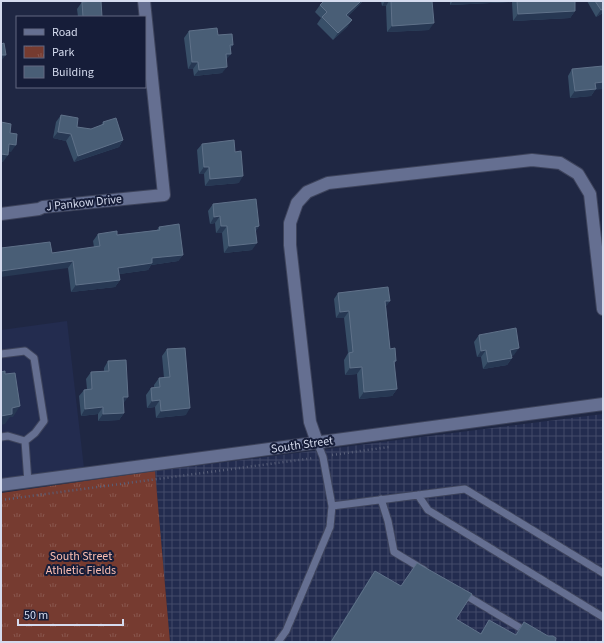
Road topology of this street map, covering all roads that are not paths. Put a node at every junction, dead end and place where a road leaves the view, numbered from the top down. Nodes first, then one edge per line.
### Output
1 (144, 1) edge
2 (146, 16) edge
3 (146, 20) edge
4 (1, 214) edge
5 (603, 309) edge
6 (1, 354) edge
7 (603, 404) edge
8 (1, 437) edge
9 (25, 441) junction
10 (317, 442) junction
11 (28, 482) junction
12 (1, 486) edge
13 (418, 495) junction
14 (380, 499) junction
15 (332, 506) junction
16 (428, 572) edge
17 (603, 573) edge
18 (456, 589) edge
19 (603, 616) edge
20 (530, 634) edge
21 (278, 642) edge

1 - 2 street, J Pankow Drive
3 - 4 street, J Pankow Drive
5 - 10 street
6 - 9 lane
7 - 10 street, South Street
8 - 9 lane
9 - 11 lane
10 - 11 street, South Street
10 - 15 lane
11 - 12 street, South Street
13 - 14 lane
13 - 17 lane
13 - 19 lane
14 - 15 lane
14 - 16 lane
15 - 21 lane
18 - 20 lane

